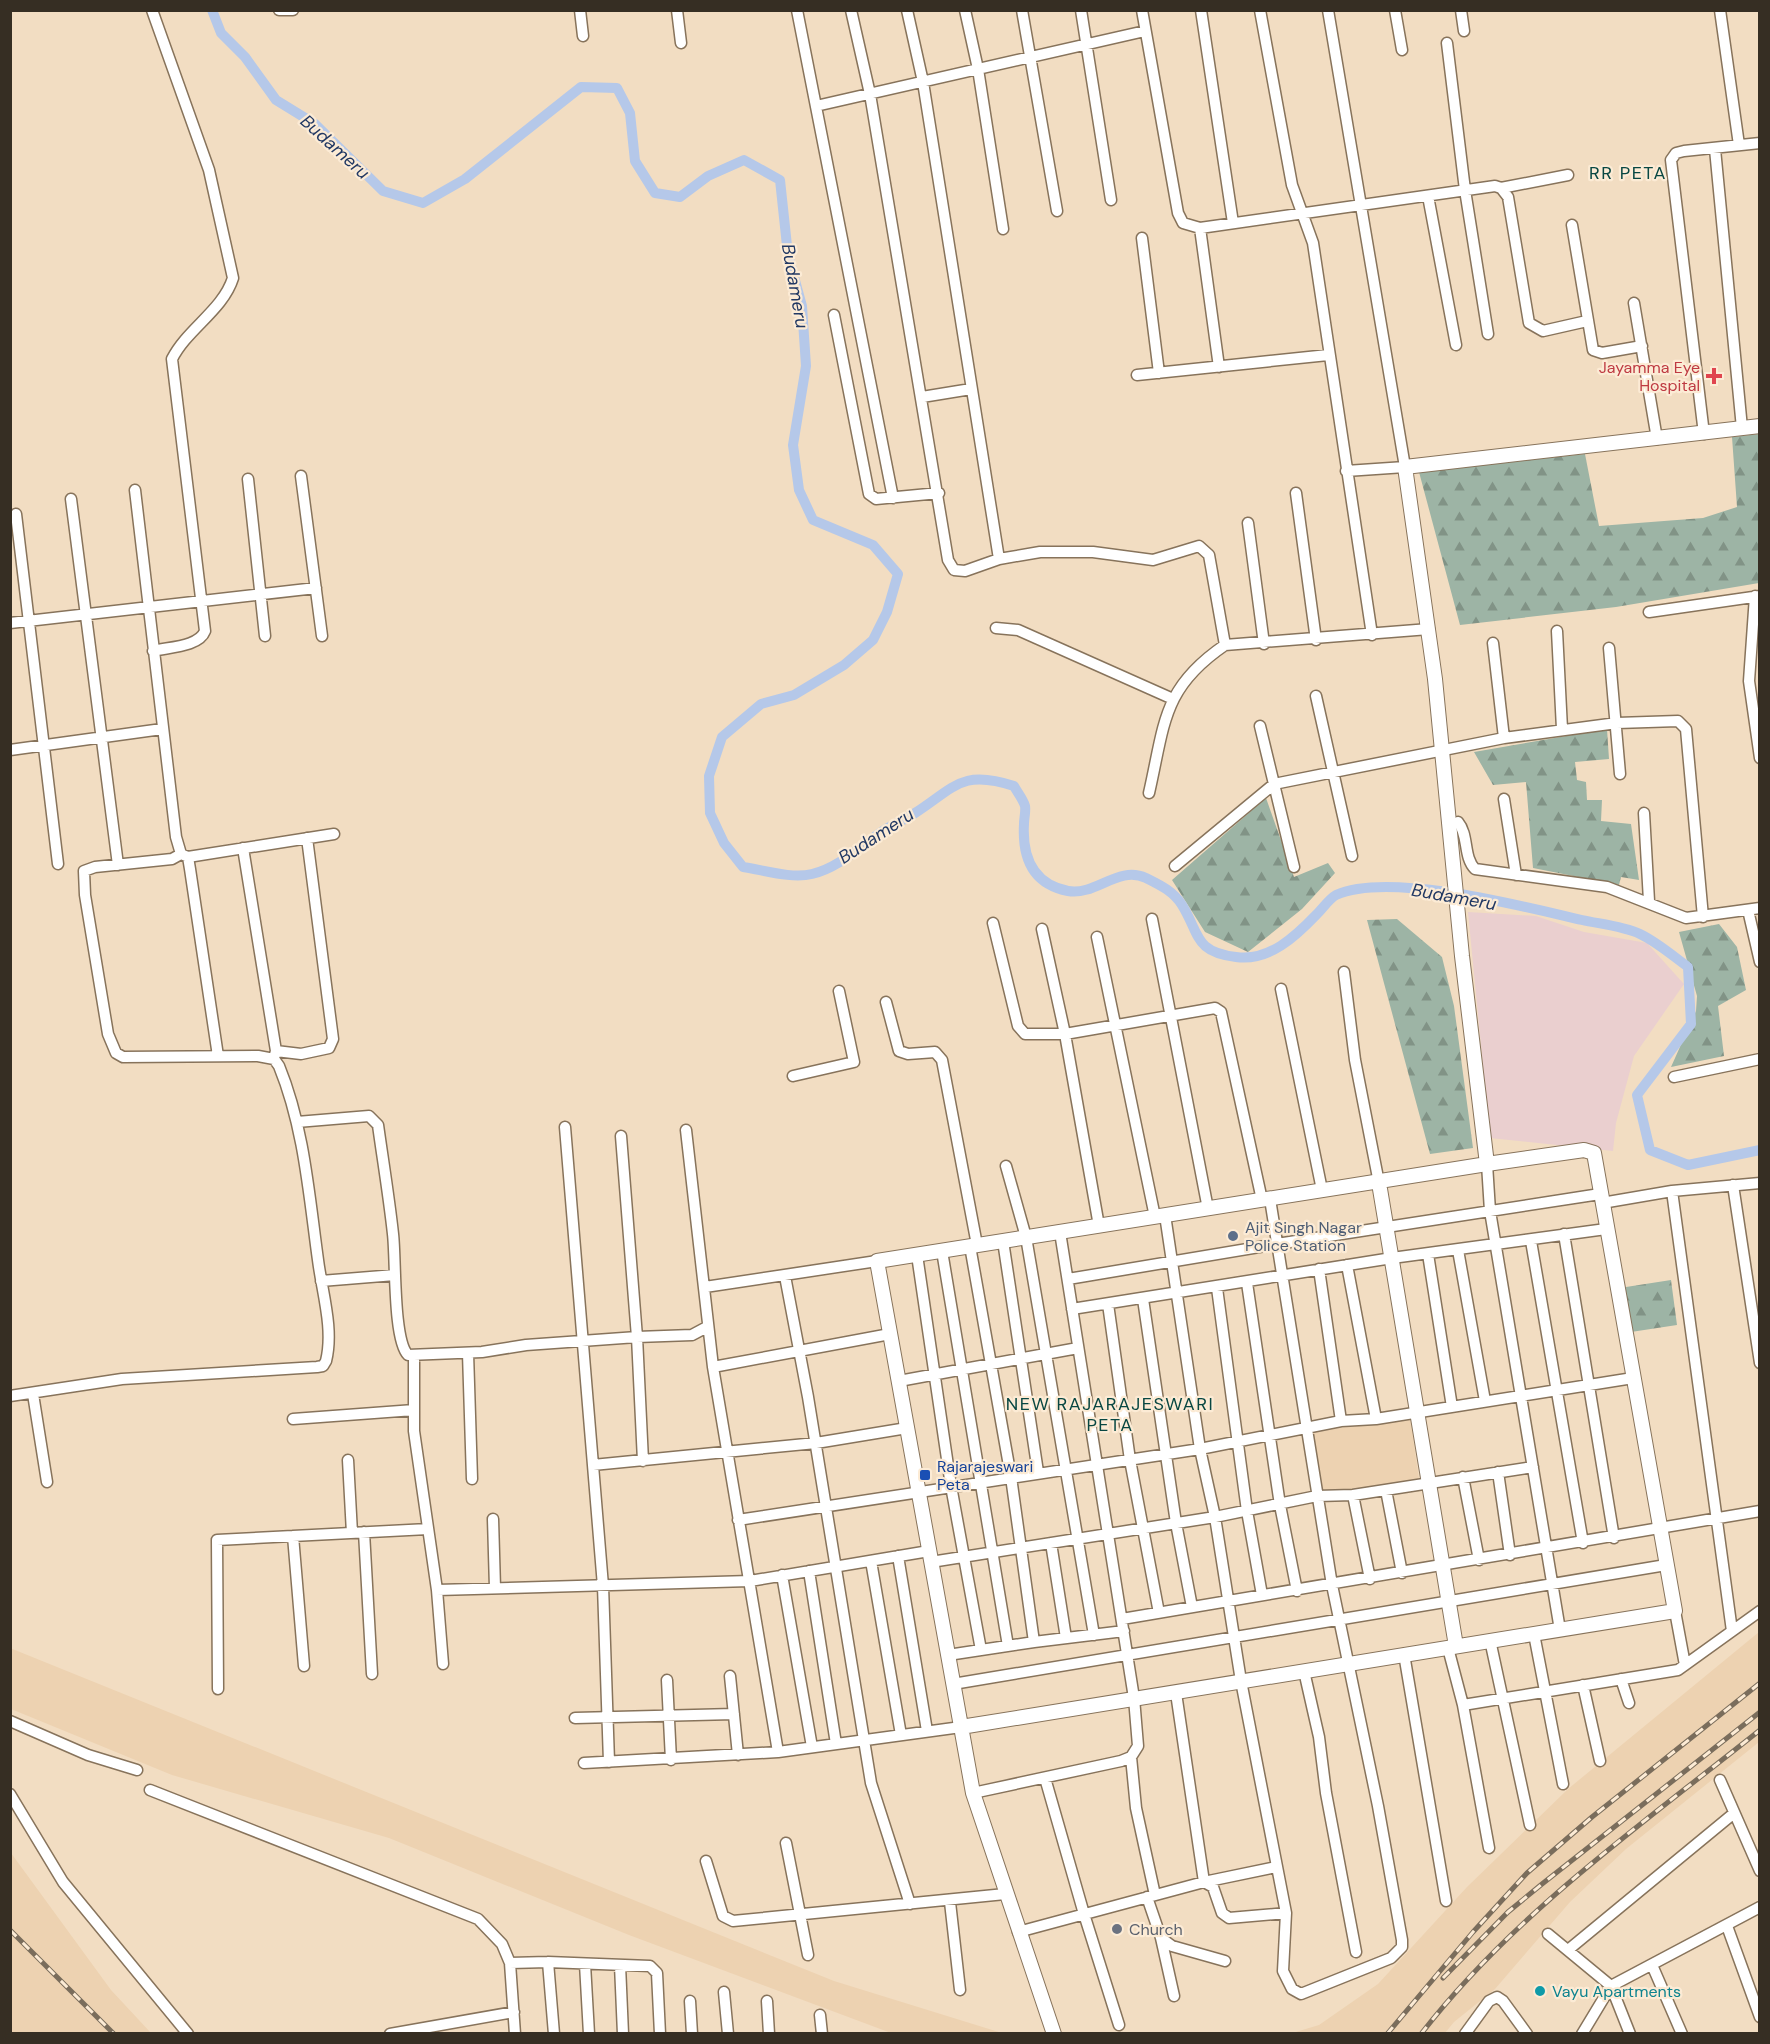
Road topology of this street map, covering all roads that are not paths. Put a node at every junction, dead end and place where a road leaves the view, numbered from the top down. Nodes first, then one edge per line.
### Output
1 (152, 10) edge
2 (279, 10) edge
3 (293, 10) edge
4 (580, 10) edge
5 (677, 10) edge
6 (797, 10) edge
7 (852, 10) edge
8 (907, 10) edge
9 (965, 10) edge
10 (1022, 10) edge
11 (1081, 10) edge
12 (1142, 10) edge
13 (1202, 10) edge
14 (1260, 10) edge
15 (1328, 10) edge
16 (1395, 10) edge
17 (1461, 10) edge
18 (1720, 10) edge
19 (1145, 31) junction
20 (1464, 31) dead end
21 (583, 36) dead end
22 (681, 43) dead end
23 (1447, 43) dead end
24 (1086, 44) junction
25 (1402, 50) dead end
26 (1032, 57) junction
27 (978, 69) junction
28 (922, 82) junction
29 (870, 94) junction
30 (816, 106) junction
31 (1760, 142) edge
32 (1739, 145) junction
33 (1715, 149) junction
34 (1568, 175) dead end
35 (1501, 188) junction
36 (1465, 190) junction
37 (1428, 196) junction
38 (1111, 200) dead end
39 (1362, 204) junction
40 (1057, 211) dead end
41 (1302, 214) junction
42 (1233, 223) junction
43 (1572, 225) dead end
44 (1200, 228) junction
45 (1003, 229) dead end
46 (1142, 238) dead end
47 (1634, 303) dead end
48 (834, 315) dead end
49 (1587, 321) junction
50 (1488, 334) dead end
51 (1456, 345) dead end
52 (1642, 346) junction
53 (1328, 355) junction
54 (1220, 367) junction
55 (1160, 373) junction
56 (1137, 375) dead end
57 (971, 389) junction
58 (922, 397) junction
59 (1760, 426) edge
60 (1742, 428) junction
61 (1704, 434) junction
62 (1657, 439) junction
63 (1406, 467) junction
64 (1346, 471) junction
65 (301, 476) dead end
66 (248, 479) dead end
67 (135, 490) dead end
68 (939, 493) junction
69 (1296, 493) dead end
70 (893, 498) junction
71 (71, 499) dead end
72 (16, 514) dead end
73 (1248, 523) dead end
74 (999, 559) junction
75 (316, 588) junction
76 (262, 593) junction
77 (1757, 596) edge
78 (202, 600) junction
79 (148, 608) junction
80 (1649, 612) dead end
81 (87, 614) junction
82 (27, 621) junction
83 (10, 623) edge
84 (996, 628) dead end
85 (1429, 629) junction
86 (1557, 631) dead end
87 (1372, 635) junction
88 (266, 636) dead end
89 (322, 636) dead end
90 (1316, 640) junction
91 (1493, 643) dead end
92 (1264, 644) junction
93 (1226, 645) junction
94 (1609, 648) dead end
95 (153, 651) junction
96 (1316, 696) dead end
97 (1173, 699) junction
98 (1617, 723) junction
99 (1260, 726) dead end
100 (162, 729) junction
101 (1562, 729) junction
102 (101, 738) junction
103 (1504, 738) junction
104 (44, 747) junction
105 (10, 750) edge
106 (1442, 750) junction
107 (1760, 758) edge
108 (1334, 772) junction
109 (1620, 774) dead end
110 (1274, 784) junction
111 (1149, 793) dead end
112 (1504, 799) dead end
113 (1644, 813) dead end
114 (1453, 824) junction
115 (333, 834) dead end
116 (307, 838) junction
117 (243, 848) junction
118 (185, 855) junction
119 (1352, 856) dead end
120 (58, 864) dead end
121 (118, 865) junction
122 (1174, 866) dead end
123 (1294, 867) dead end
124 (1516, 875) junction
125 (1649, 901) junction
126 (1754, 909) edge
127 (1703, 917) junction
128 (1152, 919) dead end
129 (993, 923) dead end
130 (1042, 929) dead end
131 (1097, 937) dead end
132 (1760, 962) edge
133 (1344, 972) dead end
134 (1281, 989) dead end
135 (839, 991) dead end
136 (886, 1002) dead end
137 (1170, 1016) junction
138 (1116, 1025) junction
139 (1065, 1034) junction
140 (275, 1055) junction
141 (218, 1056) junction
142 (1760, 1059) edge
143 (793, 1076) dead end
144 (1674, 1077) dead end
145 (297, 1122) junction
146 (565, 1127) dead end
147 (686, 1130) dead end
148 (621, 1136) dead end
149 (1487, 1164) junction
150 (1006, 1166) dead end
151 (1379, 1183) junction
152 (1760, 1183) edge
153 (1733, 1185) junction
154 (1322, 1190) junction
155 (1672, 1191) junction
156 (1266, 1199) junction
157 (1601, 1199) junction
158 (1208, 1209) junction
159 (1490, 1211) junction
160 (1160, 1216) junction
161 (1099, 1226) junction
162 (1387, 1227) junction
163 (1606, 1228) junction
164 (1060, 1232) junction
165 (1564, 1234) junction
166 (1026, 1238) junction
167 (1003, 1241) junction
168 (1531, 1241) junction
169 (1277, 1244) junction
170 (1496, 1245) junction
171 (973, 1246) junction
172 (1458, 1250) junction
173 (942, 1251) junction
174 (1428, 1254) junction
175 (917, 1255) junction
176 (1392, 1258) junction
177 (877, 1261) junction
178 (1171, 1262) junction
179 (1347, 1265) junction
180 (1318, 1269) junction
181 (395, 1275) junction
182 (785, 1276) junction
183 (1283, 1277) junction
184 (1068, 1279) junction
185 (321, 1281) junction
186 (1247, 1283) junction
187 (705, 1287) junction
188 (1217, 1288) junction
189 (1175, 1294) junction
190 (1143, 1299) junction
191 (1107, 1304) junction
192 (1072, 1309) junction
193 (707, 1327) junction
194 (890, 1334) junction
195 (637, 1336) junction
196 (583, 1341) junction
197 (1078, 1348) junction
198 (800, 1351) junction
199 (468, 1353) junction
200 (1047, 1354) junction
201 (414, 1356) junction
202 (1021, 1358) junction
203 (1760, 1363) edge
204 (992, 1364) junction
205 (713, 1367) junction
206 (963, 1369) junction
207 (935, 1373) junction
208 (1633, 1378) junction
209 (898, 1381) junction
210 (1589, 1385) junction
211 (1557, 1391) junction
212 (33, 1394) junction
213 (10, 1396) edge
214 (1521, 1396) junction
215 (1485, 1401) junction
216 (1452, 1407) junction
217 (414, 1410) junction
218 (1417, 1412) junction
219 (293, 1419) dead end
220 (1376, 1419) junction
221 (1341, 1421) junction
222 (1305, 1427) junction
223 (907, 1428) junction
224 (1271, 1433) junction
225 (1238, 1440) junction
226 (816, 1443) junction
227 (1200, 1449) junction
228 (1165, 1452) junction
229 (729, 1453) junction
230 (348, 1460) dead end
231 (1130, 1460) junction
232 (643, 1461) junction
233 (1097, 1464) junction
234 (593, 1465) junction
235 (1533, 1467) junction
236 (1064, 1468) junction
237 (1038, 1472) junction
238 (1498, 1473) junction
239 (1011, 1477) junction
240 (1463, 1477) junction
241 (472, 1479) dead end
242 (47, 1482) dead end
243 (980, 1482) junction
244 (1429, 1483) junction
245 (951, 1486) junction
246 (1386, 1490) junction
247 (918, 1491) junction
248 (1353, 1495) junction
249 (1317, 1496) junction
250 (1280, 1505) junction
251 (825, 1506) junction
252 (1247, 1511) junction
253 (1760, 1511) edge
254 (1718, 1516) junction
255 (1215, 1517) junction
256 (493, 1519) dead end
257 (738, 1520) junction
258 (1176, 1522) junction
259 (1143, 1528) junction
260 (428, 1529) junction
261 (1660, 1530) junction
262 (358, 1532) junction
263 (1108, 1534) junction
264 (293, 1536) junction
265 (1614, 1538) junction
266 (1078, 1539) junction
267 (1052, 1543) junction
268 (1582, 1543) junction
269 (1021, 1548) junction
270 (1546, 1549) junction
271 (992, 1554) junction
272 (1510, 1555) junction
273 (898, 1556) junction
274 (930, 1556) junction
275 (964, 1557) junction
276 (1479, 1560) junction
277 (871, 1561) junction
278 (1666, 1565) junction
279 (835, 1566) junction
280 (1444, 1566) junction
281 (809, 1571) junction
282 (1402, 1573) junction
283 (782, 1575) junction
284 (1370, 1578) junction
285 (750, 1581) junction
286 (1332, 1585) junction
287 (1551, 1585) junction
288 (603, 1586) junction
289 (495, 1588) junction
290 (436, 1590) junction
291 (1297, 1591) junction
292 (1262, 1595) junction
293 (1449, 1601) junction
294 (1228, 1602) junction
295 (1192, 1607) junction
296 (1675, 1611) junction
297 (1760, 1611) edge
298 (1159, 1613) junction
299 (1122, 1619) junction
300 (1338, 1619) junction
301 (1560, 1630) junction
302 (1124, 1631) junction
303 (1732, 1631) junction
304 (1534, 1634) junction
305 (1094, 1635) junction
306 (1234, 1637) junction
307 (1066, 1638) junction
308 (1490, 1640) junction
309 (1034, 1642) junction
310 (1008, 1646) junction
311 (1452, 1647) junction
312 (981, 1650) junction
313 (1404, 1654) junction
314 (948, 1655) junction
315 (1127, 1655) junction
316 (1347, 1663) junction
317 (443, 1664) dead end
318 (1685, 1665) junction
319 (304, 1666) dead end
320 (1304, 1671) junction
321 (372, 1674) dead end
322 (730, 1676) dead end
323 (1621, 1679) junction
324 (667, 1680) dead end
325 (1241, 1681) junction
326 (953, 1684) junction
327 (1583, 1685) junction
328 (218, 1689) dead end
329 (1545, 1690) junction
330 (1176, 1694) junction
331 (1134, 1698) junction
332 (1504, 1698) junction
333 (1629, 1703) dead end
334 (1463, 1705) junction
335 (734, 1714) junction
336 (669, 1715) junction
337 (608, 1717) junction
338 (575, 1718) dead end
339 (10, 1721) edge
340 (961, 1726) junction
341 (927, 1731) junction
342 (901, 1735) junction
343 (864, 1740) junction
344 (836, 1744) junction
345 (812, 1747) junction
346 (778, 1752) junction
347 (738, 1755) junction
348 (1131, 1757) junction
349 (671, 1760) junction
350 (1600, 1761) dead end
351 (609, 1762) junction
352 (584, 1763) dead end
353 (137, 1770) dead end
354 (1045, 1778) junction
355 (1720, 1780) dead end
356 (1563, 1784) dead end
357 (150, 1790) dead end
358 (973, 1793) junction
359 (10, 1794) edge
360 (1733, 1814) junction
361 (1530, 1825) dead end
362 (786, 1843) dead end
363 (1489, 1848) dead end
364 (706, 1861) dead end
365 (1276, 1867) junction
366 (1760, 1871) edge
367 (1204, 1882) junction
368 (1005, 1894) junction
369 (1151, 1896) junction
370 (1446, 1901) dead end
371 (950, 1902) junction
372 (910, 1904) junction
373 (1760, 1907) edge
374 (801, 1913) junction
375 (1286, 1913) junction
376 (1084, 1914) junction
377 (1728, 1926) junction
378 (1018, 1932) junction
379 (1548, 1934) dead end
380 (1161, 1938) junction
381 (1568, 1950) junction
382 (1356, 1953) dead end
383 (808, 1955) dead end
384 (1225, 1961) dead end
385 (548, 1962) junction
386 (510, 1963) junction
387 (585, 1964) junction
388 (620, 1965) junction
389 (1652, 1965) junction
390 (1611, 1986) junction
391 (960, 1990) dead end
392 (724, 1992) dead end
393 (1174, 1996) dead end
394 (690, 2001) dead end
395 (767, 2001) dead end
396 (514, 2012) junction
397 (820, 2015) dead end
398 (1760, 2017) edge
399 (1119, 2025) dead end
400 (464, 2028) edge
401 (422, 2031) edge
402 (188, 2034) edge
403 (390, 2034) edge
404 (515, 2034) edge
405 (554, 2034) edge
406 (589, 2034) edge
407 (623, 2034) edge
408 (660, 2034) edge
409 (692, 2034) edge
410 (728, 2034) edge
411 (769, 2034) edge
412 (822, 2034) edge
413 (1054, 2034) edge
414 (1465, 2034) edge
415 (1527, 2034) edge
416 (1582, 2034) edge
417 (1630, 2034) edge
418 (1682, 2034) edge

1 - 78 street
2 - 3 street
4 - 21 street
5 - 22 street
6 - 30 street
7 - 29 street
8 - 28 street
9 - 27 street
10 - 26 street
11 - 24 street
12 - 19 street
13 - 42 street
14 - 41 street
15 - 39 street
16 - 25 street
17 - 20 street
18 - 32 street
19 - 24 street
19 - 44 street
23 - 36 street
24 - 26 street
24 - 38 street
26 - 27 street
26 - 40 street
27 - 28 street
27 - 45 street
28 - 29 street
28 - 57 street
29 - 30 street
29 - 58 street
30 - 70 street
31 - 32 street
32 - 33 street
33 - 60 street
33 - 61 street
34 - 35 street
35 - 36 street
35 - 49 street
36 - 37 street
36 - 50 street
37 - 39 street
37 - 51 street
39 - 41 street
39 - 63 street
41 - 42 street
41 - 53 street
42 - 44 street
43 - 49 street
44 - 54 street
46 - 55 street
47 - 52 street
48 - 70 street
49 - 52 street
52 - 62 street
53 - 54 street
53 - 64 street
54 - 55 street
55 - 56 street
57 - 58 street
57 - 74 street
58 - 68 street
59 - 60 street
60 - 61 street
61 - 62 street
62 - 63 street
63 - 64 street
63 - 85 street
64 - 87 street
65 - 75 street
66 - 76 street
67 - 79 street
68 - 70 street
68 - 74 street
69 - 90 street
71 - 81 street
72 - 82 street
73 - 92 street
74 - 93 street
75 - 76 street
75 - 89 street
76 - 78 street
76 - 88 street
77 - 80 street
77 - 107 street
78 - 79 street
78 - 95 street
79 - 81 street
79 - 95 street
81 - 82 street
81 - 102 street
82 - 83 street
82 - 104 street
84 - 97 street
85 - 87 street
85 - 106 street
86 - 101 street
87 - 90 street
90 - 92 street
91 - 103 street
92 - 93 street
93 - 97 street
94 - 98 street
95 - 100 street
96 - 108 street
97 - 111 street
98 - 101 street
98 - 109 street
98 - 127 street
99 - 110 street
100 - 102 street
100 - 118 street
101 - 103 street
102 - 104 street
102 - 121 street
103 - 106 street
104 - 105 street
104 - 120 street
106 - 108 street
106 - 114 street
108 - 110 street
108 - 119 street
110 - 122 street
110 - 123 street
112 - 124 street
113 - 125 street
114 - 124 street
114 - 149 street
115 - 116 street
116 - 117 street
116 - 140 street
117 - 118 street
117 - 140 street
118 - 121 street
118 - 141 street
121 - 141 street
124 - 125 street
125 - 127 street
126 - 127 street
126 - 132 street
128 - 137 street
129 - 139 street
130 - 139 street
131 - 138 street
133 - 151 street
134 - 154 street
135 - 143 street
136 - 171 street
137 - 138 street
137 - 156 street
137 - 158 street
138 - 139 street
138 - 160 street
139 - 161 street
140 - 141 street
140 - 145 street
142 - 144 street
145 - 181 street
145 - 185 street
146 - 196 street
147 - 187 street
148 - 195 street
149 - 151 street
149 - 157 street
149 - 159 street
150 - 166 street
151 - 154 street
151 - 162 street
152 - 153 street
153 - 155 street
153 - 203 street
154 - 156 street
155 - 157 street
155 - 254 street
156 - 158 street
156 - 169 street
157 - 159 street
157 - 163 street
158 - 160 street
159 - 162 street
159 - 170 street
160 - 161 street
160 - 178 street
161 - 164 street
162 - 169 street
162 - 176 street
163 - 165 street
163 - 208 street
164 - 166 street
164 - 184 street
165 - 168 street
165 - 210 street
166 - 167 street
166 - 200 street
167 - 171 street
167 - 202 street
168 - 170 street
168 - 211 street
169 - 178 street
169 - 183 street
170 - 172 street
170 - 214 street
171 - 173 street
171 - 204 street
172 - 174 street
172 - 215 street
173 - 175 street
173 - 206 street
174 - 176 street
174 - 216 street
175 - 177 street
175 - 207 street
176 - 179 street
176 - 218 street
177 - 182 street
177 - 194 street
178 - 184 street
178 - 189 street
179 - 180 street
179 - 220 street
180 - 183 street
180 - 221 street
181 - 185 street
181 - 201 street
182 - 187 street
182 - 198 street
183 - 186 street
183 - 222 street
184 - 192 street
185 - 212 street
186 - 188 street
186 - 224 street
187 - 193 street
188 - 189 street
188 - 225 street
189 - 190 street
189 - 227 street
190 - 191 street
190 - 228 street
191 - 192 street
191 - 231 street
192 - 197 street
193 - 195 street
193 - 205 street
194 - 198 street
194 - 209 street
195 - 196 street
195 - 232 street
196 - 199 street
196 - 234 street
197 - 200 street
197 - 233 street
198 - 205 street
198 - 226 street
199 - 201 street
199 - 241 street
200 - 202 street
200 - 236 street
201 - 217 street
202 - 204 street
202 - 237 street
204 - 206 street
204 - 239 street
205 - 229 street
206 - 207 street
206 - 243 street
207 - 209 street
207 - 245 street
208 - 210 street
208 - 261 street
209 - 223 street
210 - 211 street
210 - 265 street
211 - 214 street
211 - 268 street
212 - 213 street
212 - 242 street
214 - 215 street
214 - 235 street
215 - 216 street
216 - 218 street
217 - 219 street
217 - 260 street
218 - 220 street
218 - 244 street
220 - 221 street
221 - 222 street
222 - 224 street
222 - 249 street
223 - 226 street
223 - 247 street
224 - 225 street
224 - 250 street
225 - 227 street
225 - 252 street
226 - 229 street
226 - 251 street
227 - 228 street
227 - 255 street
228 - 231 street
228 - 258 street
229 - 232 street
229 - 257 street
230 - 262 street
231 - 233 street
231 - 259 street
232 - 234 street
233 - 236 street
233 - 263 street
234 - 288 street
235 - 238 street
235 - 270 street
236 - 237 street
236 - 266 street
237 - 239 street
238 - 240 street
238 - 272 street
239 - 243 street
239 - 269 street
240 - 244 street
240 - 276 street
243 - 245 street
243 - 271 street
244 - 246 street
244 - 280 street
245 - 247 street
245 - 275 street
246 - 248 street
246 - 282 street
247 - 251 street
247 - 274 street
248 - 249 street
248 - 284 street
249 - 250 street
249 - 286 street
250 - 252 street
250 - 291 street
251 - 257 street
251 - 279 street
252 - 255 street
252 - 292 street
253 - 254 street
254 - 261 street
254 - 303 street
255 - 258 street
255 - 294 street
256 - 289 street
257 - 285 street
258 - 259 street
258 - 295 street
259 - 263 street
259 - 298 street
260 - 262 street
260 - 290 street
261 - 265 street
261 - 278 street
262 - 264 street
262 - 321 street
263 - 266 street
263 - 299 street
264 - 319 street
264 - 328 street
265 - 268 street
266 - 267 street
266 - 305 street
267 - 269 street
267 - 307 street
268 - 270 street
269 - 271 street
269 - 309 street
270 - 272 street
270 - 287 street
271 - 275 street
271 - 310 street
272 - 276 street
273 - 274 street
273 - 277 street
273 - 341 street
274 - 275 street
274 - 314 street
275 - 312 street
276 - 280 street
277 - 279 street
277 - 342 street
278 - 287 street
278 - 296 street
279 - 281 street
279 - 343 street
280 - 282 street
280 - 293 street
281 - 283 street
281 - 344 street
282 - 284 street
283 - 285 street
283 - 345 street
284 - 286 street
285 - 288 street
285 - 346 street
286 - 291 street
286 - 300 street
287 - 293 street
287 - 301 street
288 - 289 street
288 - 337 street
289 - 290 street
290 - 317 street
291 - 292 street
292 - 294 street
293 - 300 street
293 - 311 street
294 - 295 street
294 - 306 street
295 - 298 street
296 - 301 street
296 - 318 street
297 - 303 street
298 - 299 street
299 - 302 street
300 - 306 street
300 - 316 street
301 - 304 street
302 - 305 street
302 - 315 street
303 - 318 street
304 - 308 street
304 - 329 street
305 - 307 street
306 - 315 street
306 - 325 street
307 - 309 street
308 - 311 street
308 - 332 street
309 - 310 street
310 - 312 street
311 - 313 street
311 - 334 street
312 - 314 street
313 - 316 street
313 - 370 street
314 - 326 street
315 - 326 street
315 - 331 street
316 - 320 street
316 - 375 street
318 - 323 street
320 - 325 street
320 - 382 street
322 - 335 street
323 - 327 street
323 - 333 street
324 - 336 street
325 - 330 street
325 - 365 street
326 - 340 street
327 - 329 street
327 - 350 street
329 - 332 street
329 - 356 street
330 - 331 street
330 - 367 street
331 - 340 street
331 - 348 street
332 - 334 street
332 - 361 street
334 - 363 street
335 - 336 street
335 - 347 street
336 - 337 street
336 - 349 street
337 - 338 street
337 - 351 street
339 - 353 street
340 - 341 street
340 - 358 street
341 - 342 street
342 - 343 street
343 - 344 street
343 - 372 street
344 - 345 street
345 - 346 street
346 - 347 street
347 - 349 street
348 - 354 street
348 - 369 street
349 - 351 street
351 - 352 street
354 - 358 street
354 - 376 street
355 - 360 street
357 - 386 street
358 - 368 street
359 - 402 street
360 - 366 street
360 - 381 street
362 - 374 street
364 - 374 street
365 - 367 street
365 - 375 street
367 - 369 street
367 - 375 street
368 - 371 street
368 - 378 street
369 - 376 street
369 - 380 street
371 - 372 street
371 - 391 street
372 - 374 street
373 - 377 street
374 - 383 street
376 - 378 street
376 - 399 street
377 - 389 street
377 - 398 street
378 - 413 street
379 - 381 street
380 - 384 street
380 - 393 street
381 - 390 street
385 - 386 street
385 - 387 street
385 - 405 street
386 - 396 street
387 - 388 street
387 - 406 street
388 - 407 street
388 - 408 street
389 - 390 street
389 - 418 street
390 - 416 street
390 - 417 street
392 - 410 street
394 - 409 street
395 - 411 street
396 - 400 street
396 - 404 street
397 - 412 street
400 - 401 street
401 - 403 street
414 - 415 street

